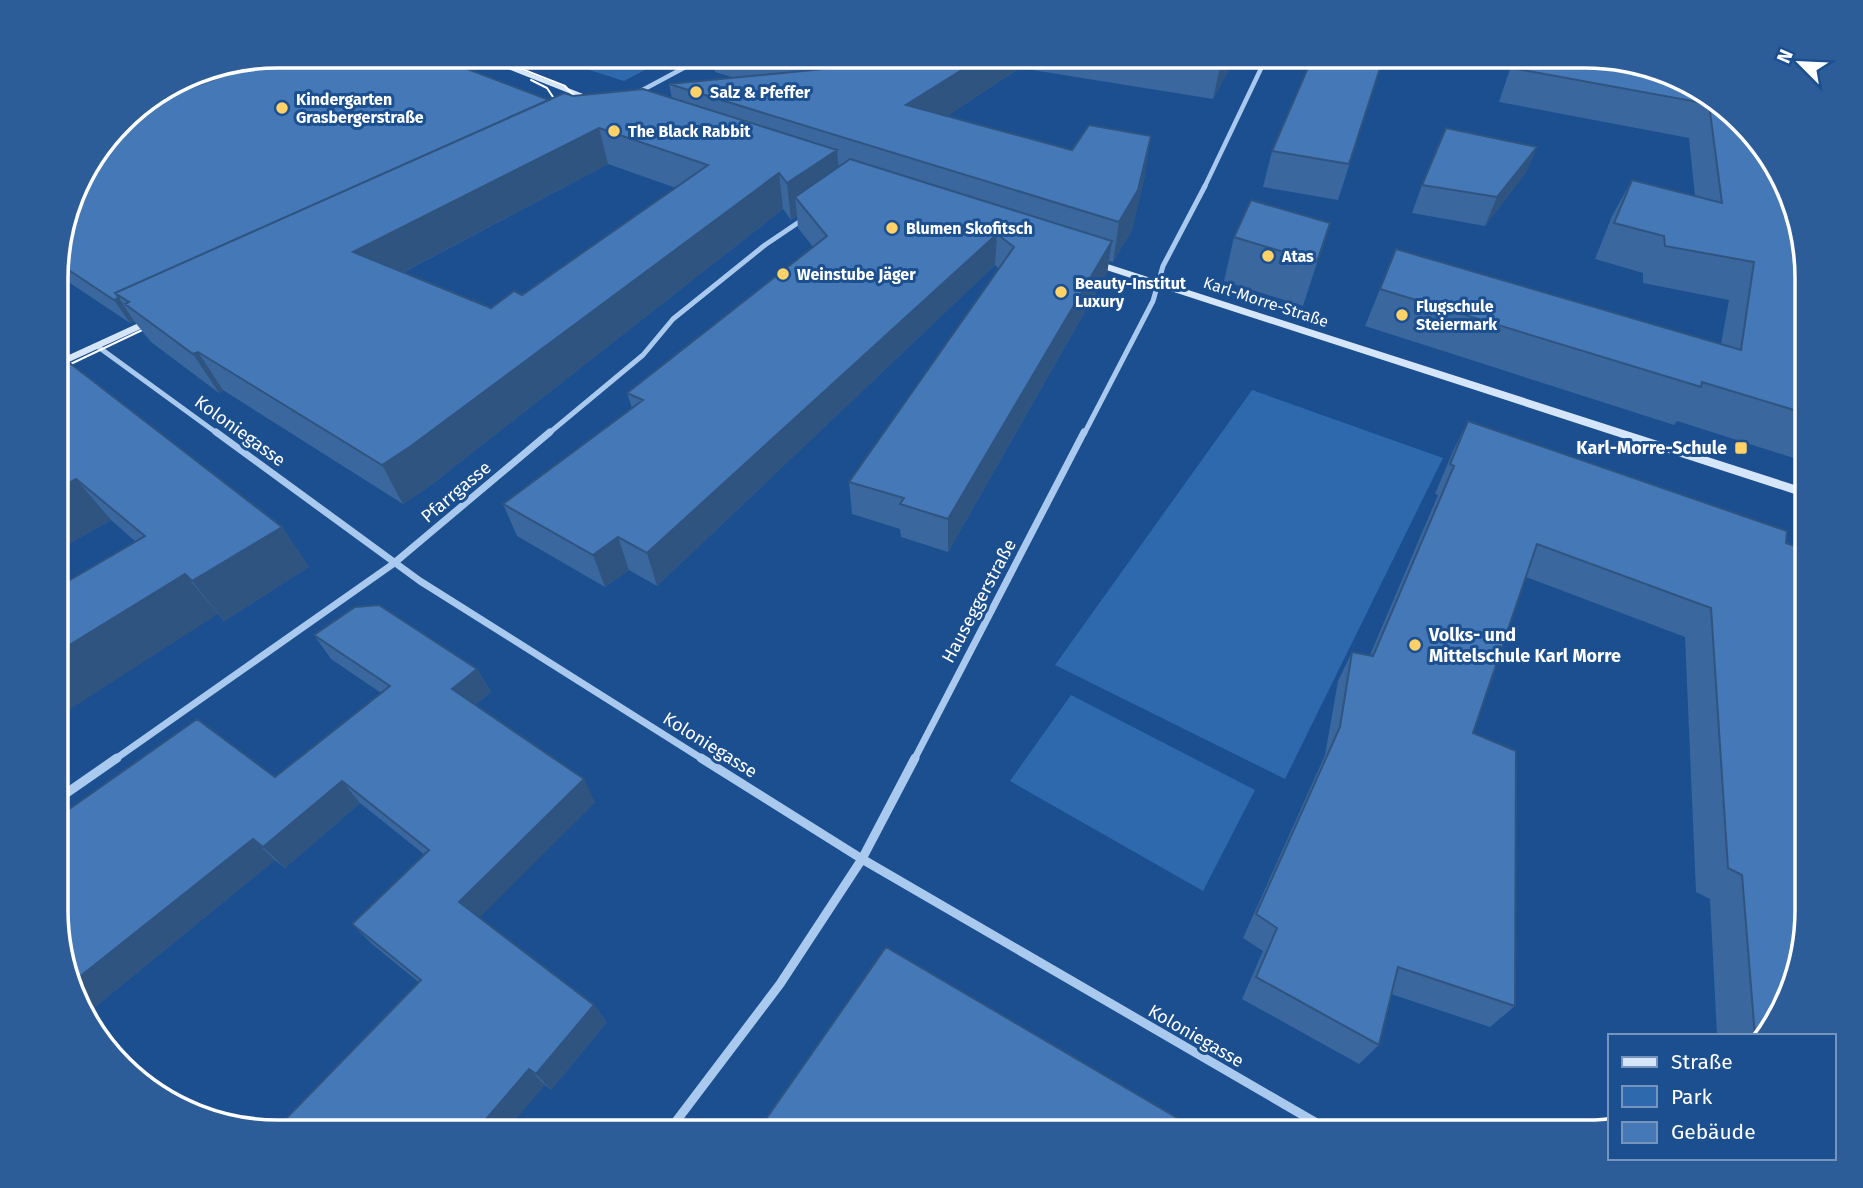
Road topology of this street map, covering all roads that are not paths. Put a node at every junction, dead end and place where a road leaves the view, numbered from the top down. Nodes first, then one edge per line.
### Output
1 (511, 68) edge
2 (683, 68) edge
3 (1261, 68) edge
4 (627, 97) edge
5 (597, 109) edge
6 (811, 214) edge
7 (1076, 257) edge
8 (1155, 283) junction
9 (160, 316) edge
10 (97, 345) junction
11 (68, 359) edge
12 (1794, 490) edge
13 (393, 564) junction
14 (68, 792) edge
15 (862, 859) junction
16 (1310, 1119) edge
17 (677, 1120) edge

1 - 5 main road
2 - 4 street
3 - 8 street, Hauseggerstraße
6 - 13 street, Pfarrgasse
7 - 8 main road, Karl-Morre-Straße
8 - 12 main road, Karl-Morre-Straße
8 - 15 street, Hauseggerstraße
9 - 10 main road
10 - 11 main road
10 - 13 street, Koloniegasse
13 - 14 street, Pfarrgasse
13 - 15 street, Koloniegasse
15 - 16 street, Koloniegasse
15 - 17 street, Hauseggerstraße

